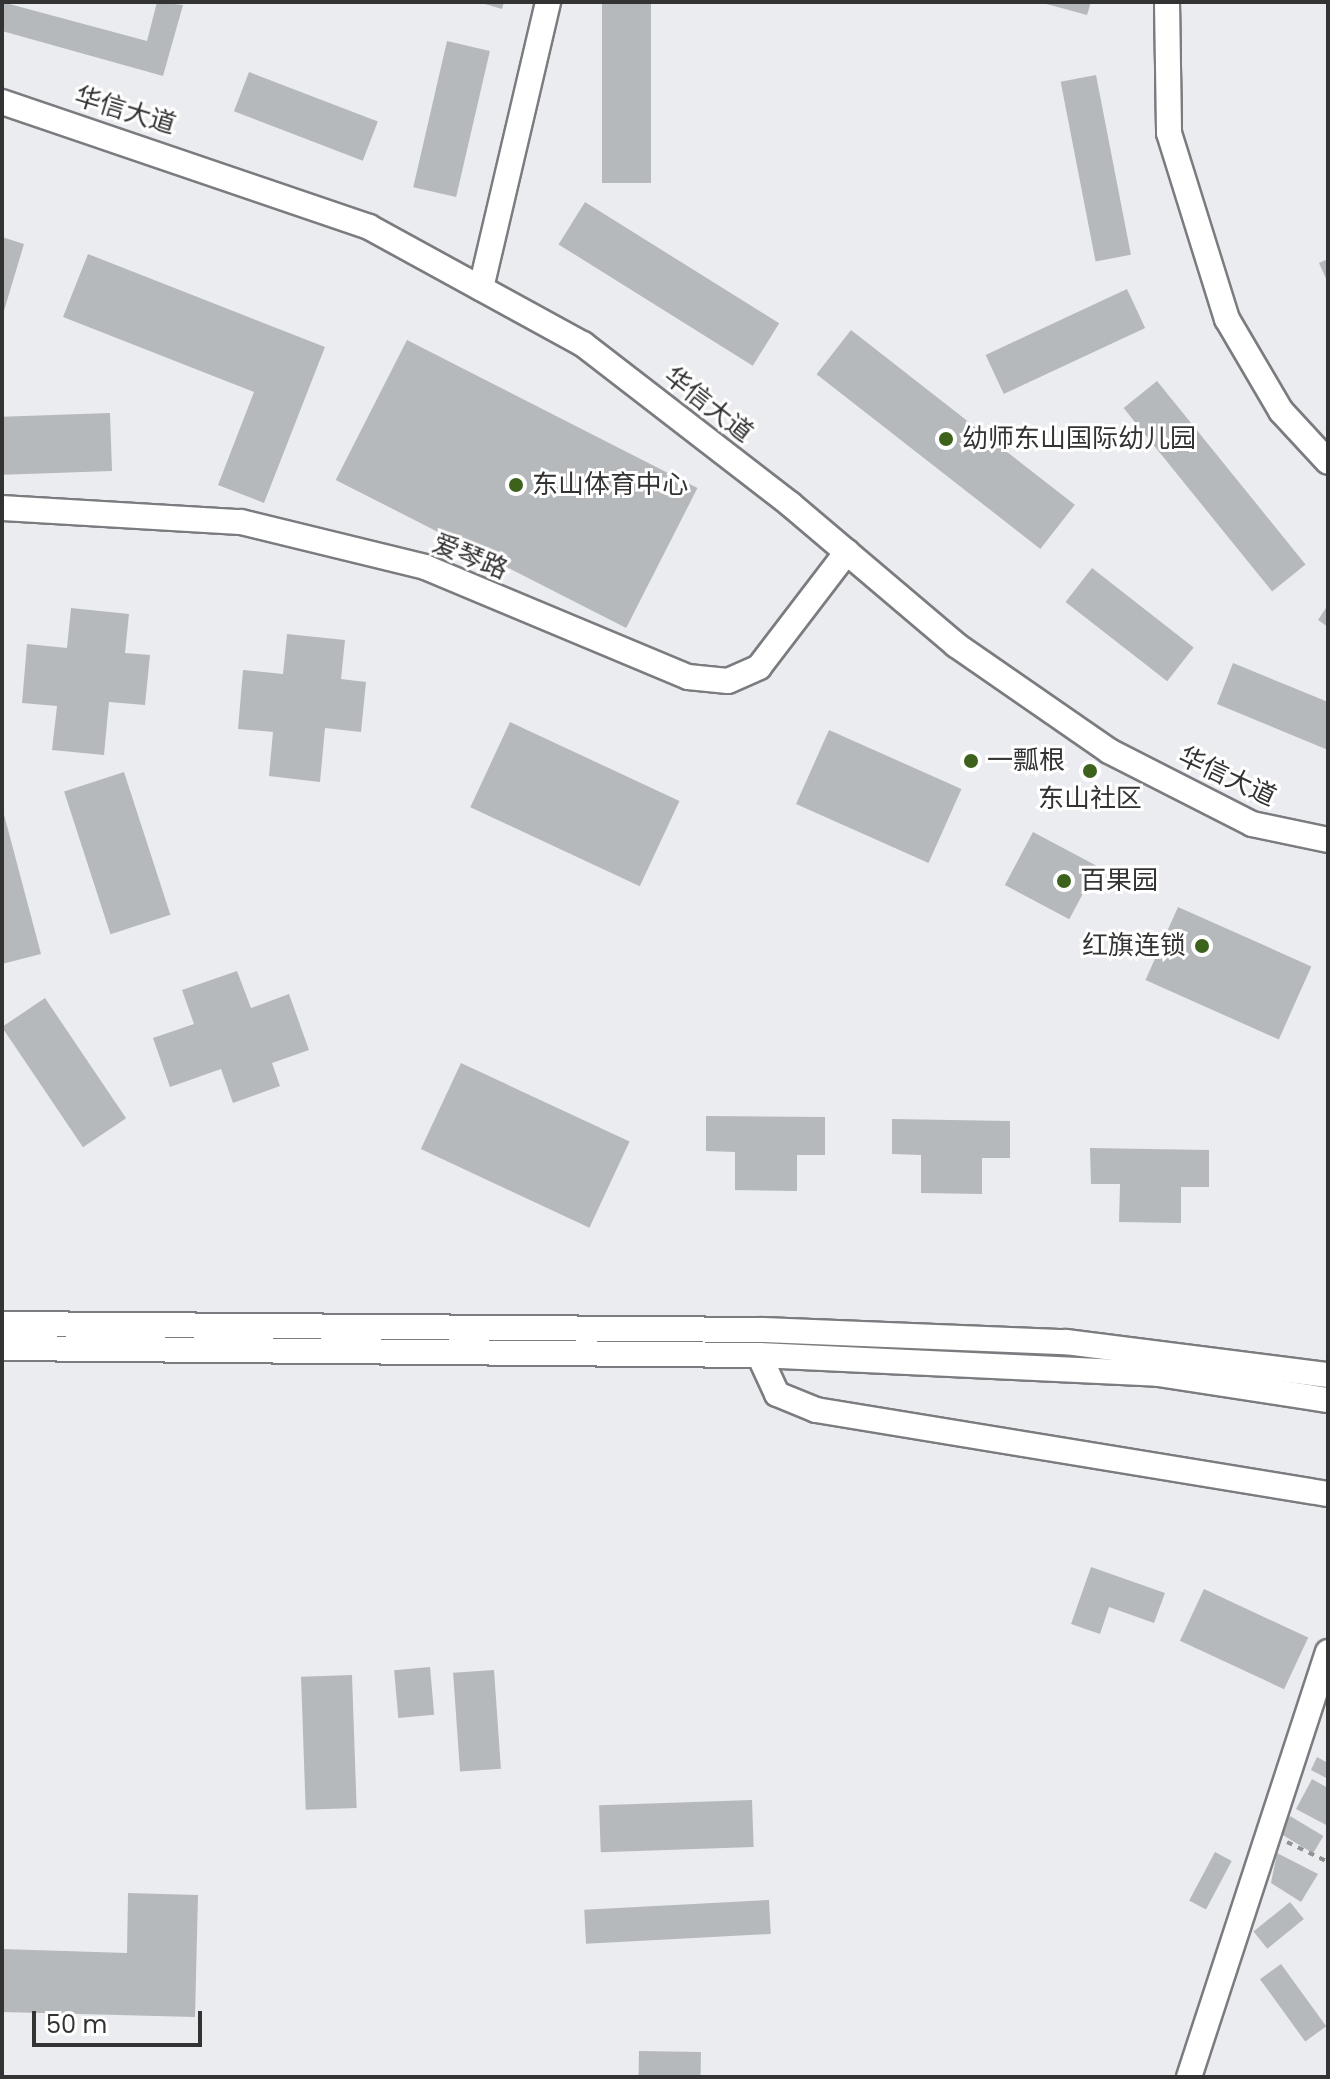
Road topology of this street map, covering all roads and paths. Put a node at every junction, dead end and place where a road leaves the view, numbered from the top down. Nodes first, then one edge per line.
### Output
1 (548, 2) edge
2 (1167, 2) edge
3 (2, 102) edge
4 (481, 288) junction
5 (1328, 462) edge
6 (2, 508) edge
7 (847, 552) junction
8 (1328, 840) edge
9 (2, 1324) edge
10 (2, 1348) edge
11 (759, 1355) junction
12 (1328, 1375) edge
13 (1328, 1400) edge
14 (1328, 1494) edge
15 (1328, 1652) edge
16 (1267, 1832) junction
17 (1328, 1862) edge
18 (1189, 2077) edge

1 - 4 street
2 - 5 street
3 - 4 street, 华信大道
4 - 7 street, 华信大道
6 - 7 street, 爱琴路
7 - 8 street, 华信大道
9 - 12 street
10 - 11 street
11 - 13 street
11 - 14 street
15 - 16 street
16 - 17 path
16 - 18 street

